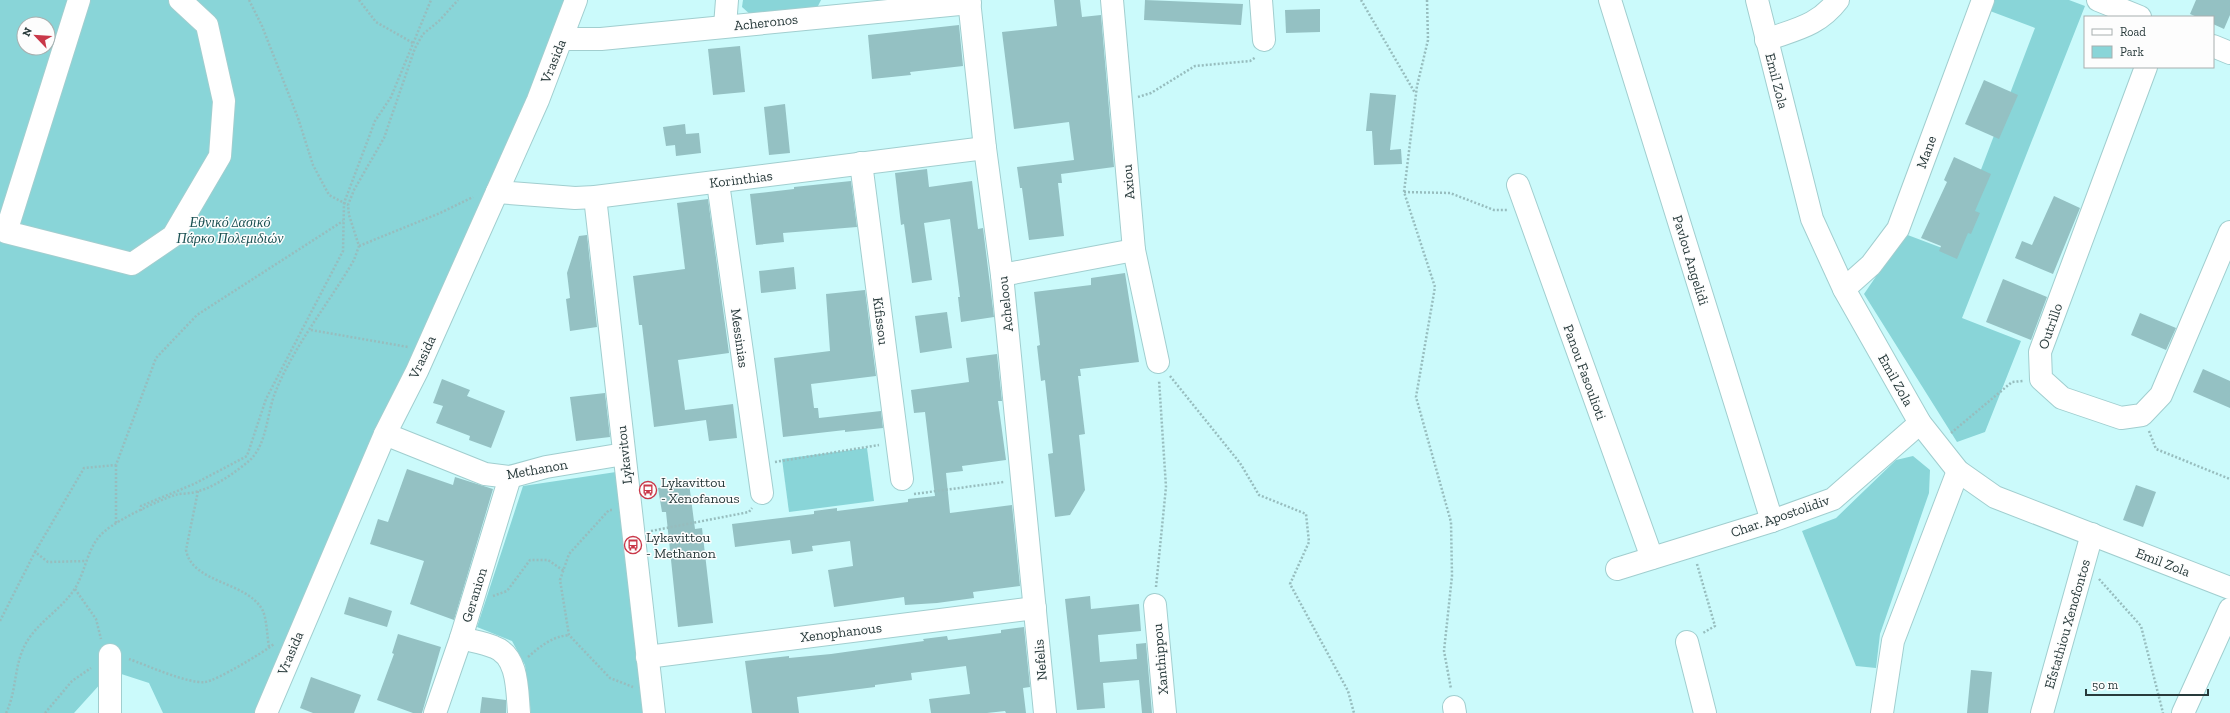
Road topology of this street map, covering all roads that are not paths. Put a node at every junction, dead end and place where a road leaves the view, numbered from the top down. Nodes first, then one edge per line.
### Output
1 (79, 0) edge
2 (180, 0) edge
3 (576, 0) edge
4 (727, 0) edge
5 (1112, 0) edge
6 (1261, 0) edge
7 (1610, 0) edge
8 (1757, 0) edge
9 (1838, 0) edge
10 (1983, 0) edge
11 (2098, 0) edge
12 (969, 1) edge
13 (835, 7) edge
14 (2138, 16) edge
15 (725, 26) junction
16 (562, 39) junction
17 (1264, 40) road end
18 (1766, 40) junction
19 (2214, 46) edge
20 (2230, 53) edge
21 (2146, 68) edge
22 (985, 148) junction
23 (861, 163) junction
24 (718, 182) junction
25 (1518, 185) dead end
26 (496, 192) junction
27 (595, 197) junction
28 (2230, 232) edge
29 (1134, 250) junction
30 (1002, 275) junction
31 (1844, 289) junction
32 (1158, 362) road end
33 (1920, 423) junction
34 (385, 434) junction
35 (624, 454) junction
36 (1958, 472) junction
37 (510, 477) junction
38 (902, 479) road end
39 (762, 492) road end
40 (1772, 521) junction
41 (2092, 534) junction
42 (1652, 558) junction
43 (1617, 569) dead end
44 (2230, 588) edge
45 (1154, 605) road end
46 (1035, 608) junction
47 (2230, 609) edge
48 (461, 638) junction
49 (1687, 642) road end
50 (110, 655) road end
51 (647, 657) junction
52 (653, 704) edge
53 (110, 713) edge
54 (266, 713) edge
55 (435, 713) edge
56 (519, 713) edge
57 (1045, 713) edge
58 (1165, 713) edge
59 (1705, 713) edge
60 (1882, 713) edge
61 (2042, 713) edge
62 (2183, 713) edge

1 - 2 street
3 - 16 street, Vrasida
4 - 15 street
5 - 29 street, Axiou
6 - 17 street
7 - 40 street, Pavlou Angelidi
8 - 18 street, Emil Zola
9 - 18 street
10 - 31 street, Mane
11 - 14 street
12 - 13 street, Acheronos
12 - 22 street, Acheloou
13 - 15 street, Acheronos
15 - 16 street, Acheronos
16 - 26 street, Vrasida
18 - 31 street, Emil Zola
19 - 20 street
21 - 28 street, Outrillo
22 - 23 street, Korinthias
22 - 30 street, Acheloou
23 - 24 street, Korinthias
23 - 38 street, Kifissou
24 - 27 street, Korinthias
24 - 39 street, Messinias
25 - 42 street, Panou Fasoulioti
26 - 27 street, Korinthias
26 - 34 street, Vrasida
27 - 35 street, Lykavitou
29 - 30 street
29 - 32 street, Axiou
30 - 46 street, Acheloou
31 - 33 street, Emil Zola
33 - 36 street, Emil Zola
33 - 40 street, Char. Apostolidiv
34 - 37 street, Methanon
34 - 54 street, Vrasida
35 - 37 street, Methanon
35 - 51 street, Lykavitou
36 - 41 street, Emil Zola
36 - 60 street
37 - 48 street, Geranion
40 - 42 street, Char. Apostolidiv
41 - 44 street, Emil Zola
41 - 61 street, Efstathiou Xenofontos
42 - 43 street, Char. Apostolidiv
45 - 58 street, Xanthippou
46 - 51 street, Xenophanous
46 - 57 street, Nefelis
47 - 62 street
48 - 55 street, Geranion
48 - 56 street
49 - 59 street
50 - 53 street
51 - 52 street, Lykavitou

